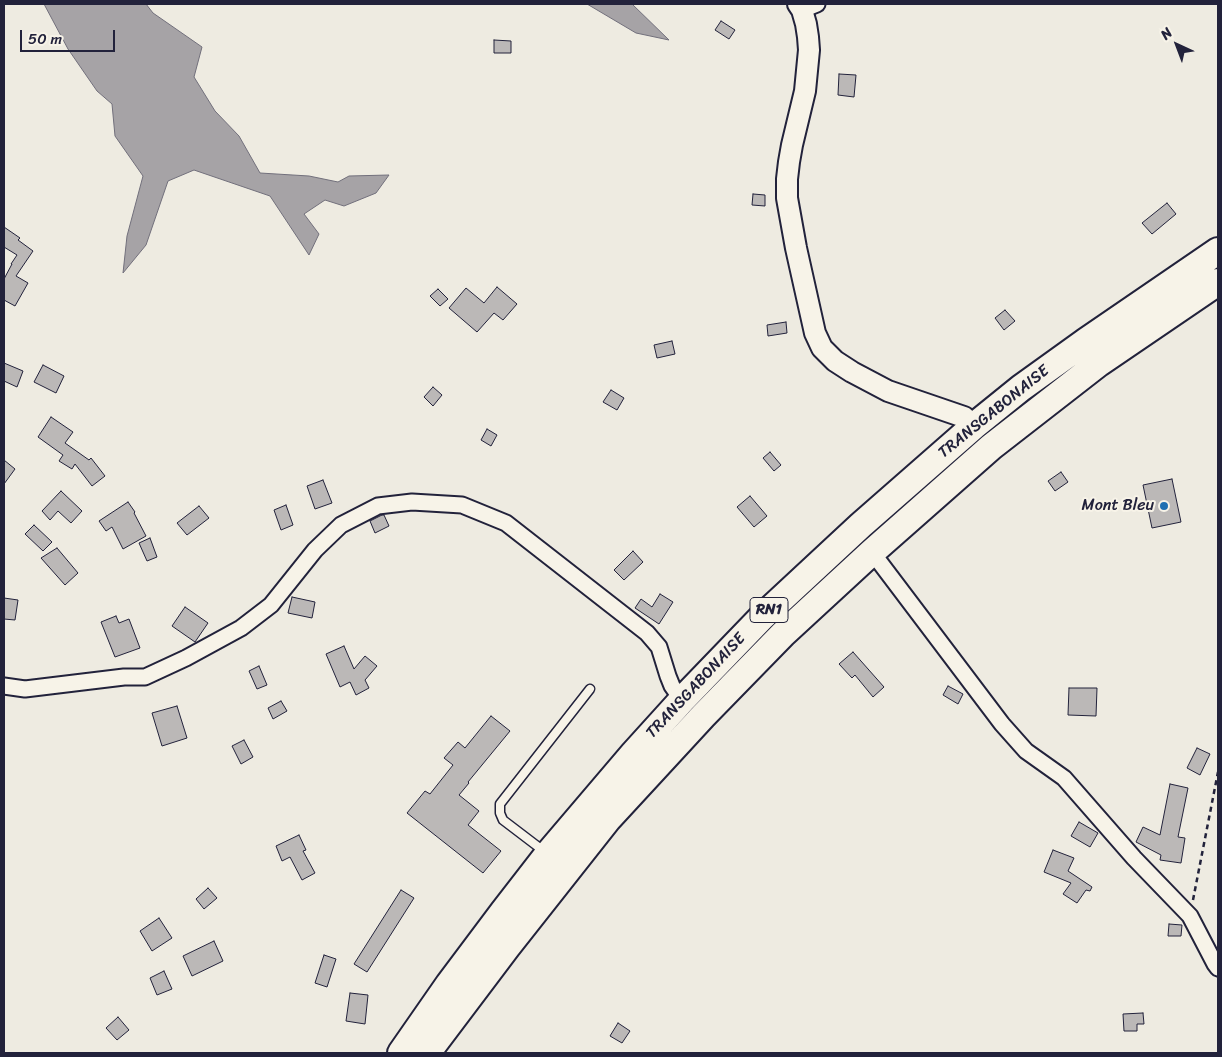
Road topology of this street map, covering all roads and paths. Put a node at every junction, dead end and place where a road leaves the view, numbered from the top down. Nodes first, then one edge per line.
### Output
1 (806, 6) edge
2 (1218, 250) edge
3 (1218, 282) edge
4 (974, 426) junction
5 (991, 447) junction
6 (872, 552) junction
7 (4, 686) edge
8 (590, 689) dead end
9 (682, 700) junction
10 (1218, 772) edge
11 (548, 854) junction
12 (1190, 916) junction
13 (1218, 968) edge
14 (401, 1053) edge
15 (426, 1053) edge

1 - 4 street
2 - 4 highway, TRANSGABONAISE / RN1
3 - 5 highway, TRANSGABONAISE / RN1
4 - 5 street
4 - 9 highway, TRANSGABONAISE / RN1
5 - 6 highway, TRANSGABONAISE / RN1
6 - 12 street
6 - 15 highway, TRANSGABONAISE / RN1
7 - 9 street
8 - 11 lane
9 - 11 highway, TRANSGABONAISE / RN1
10 - 12 path
11 - 14 highway, TRANSGABONAISE / RN1
12 - 13 street

